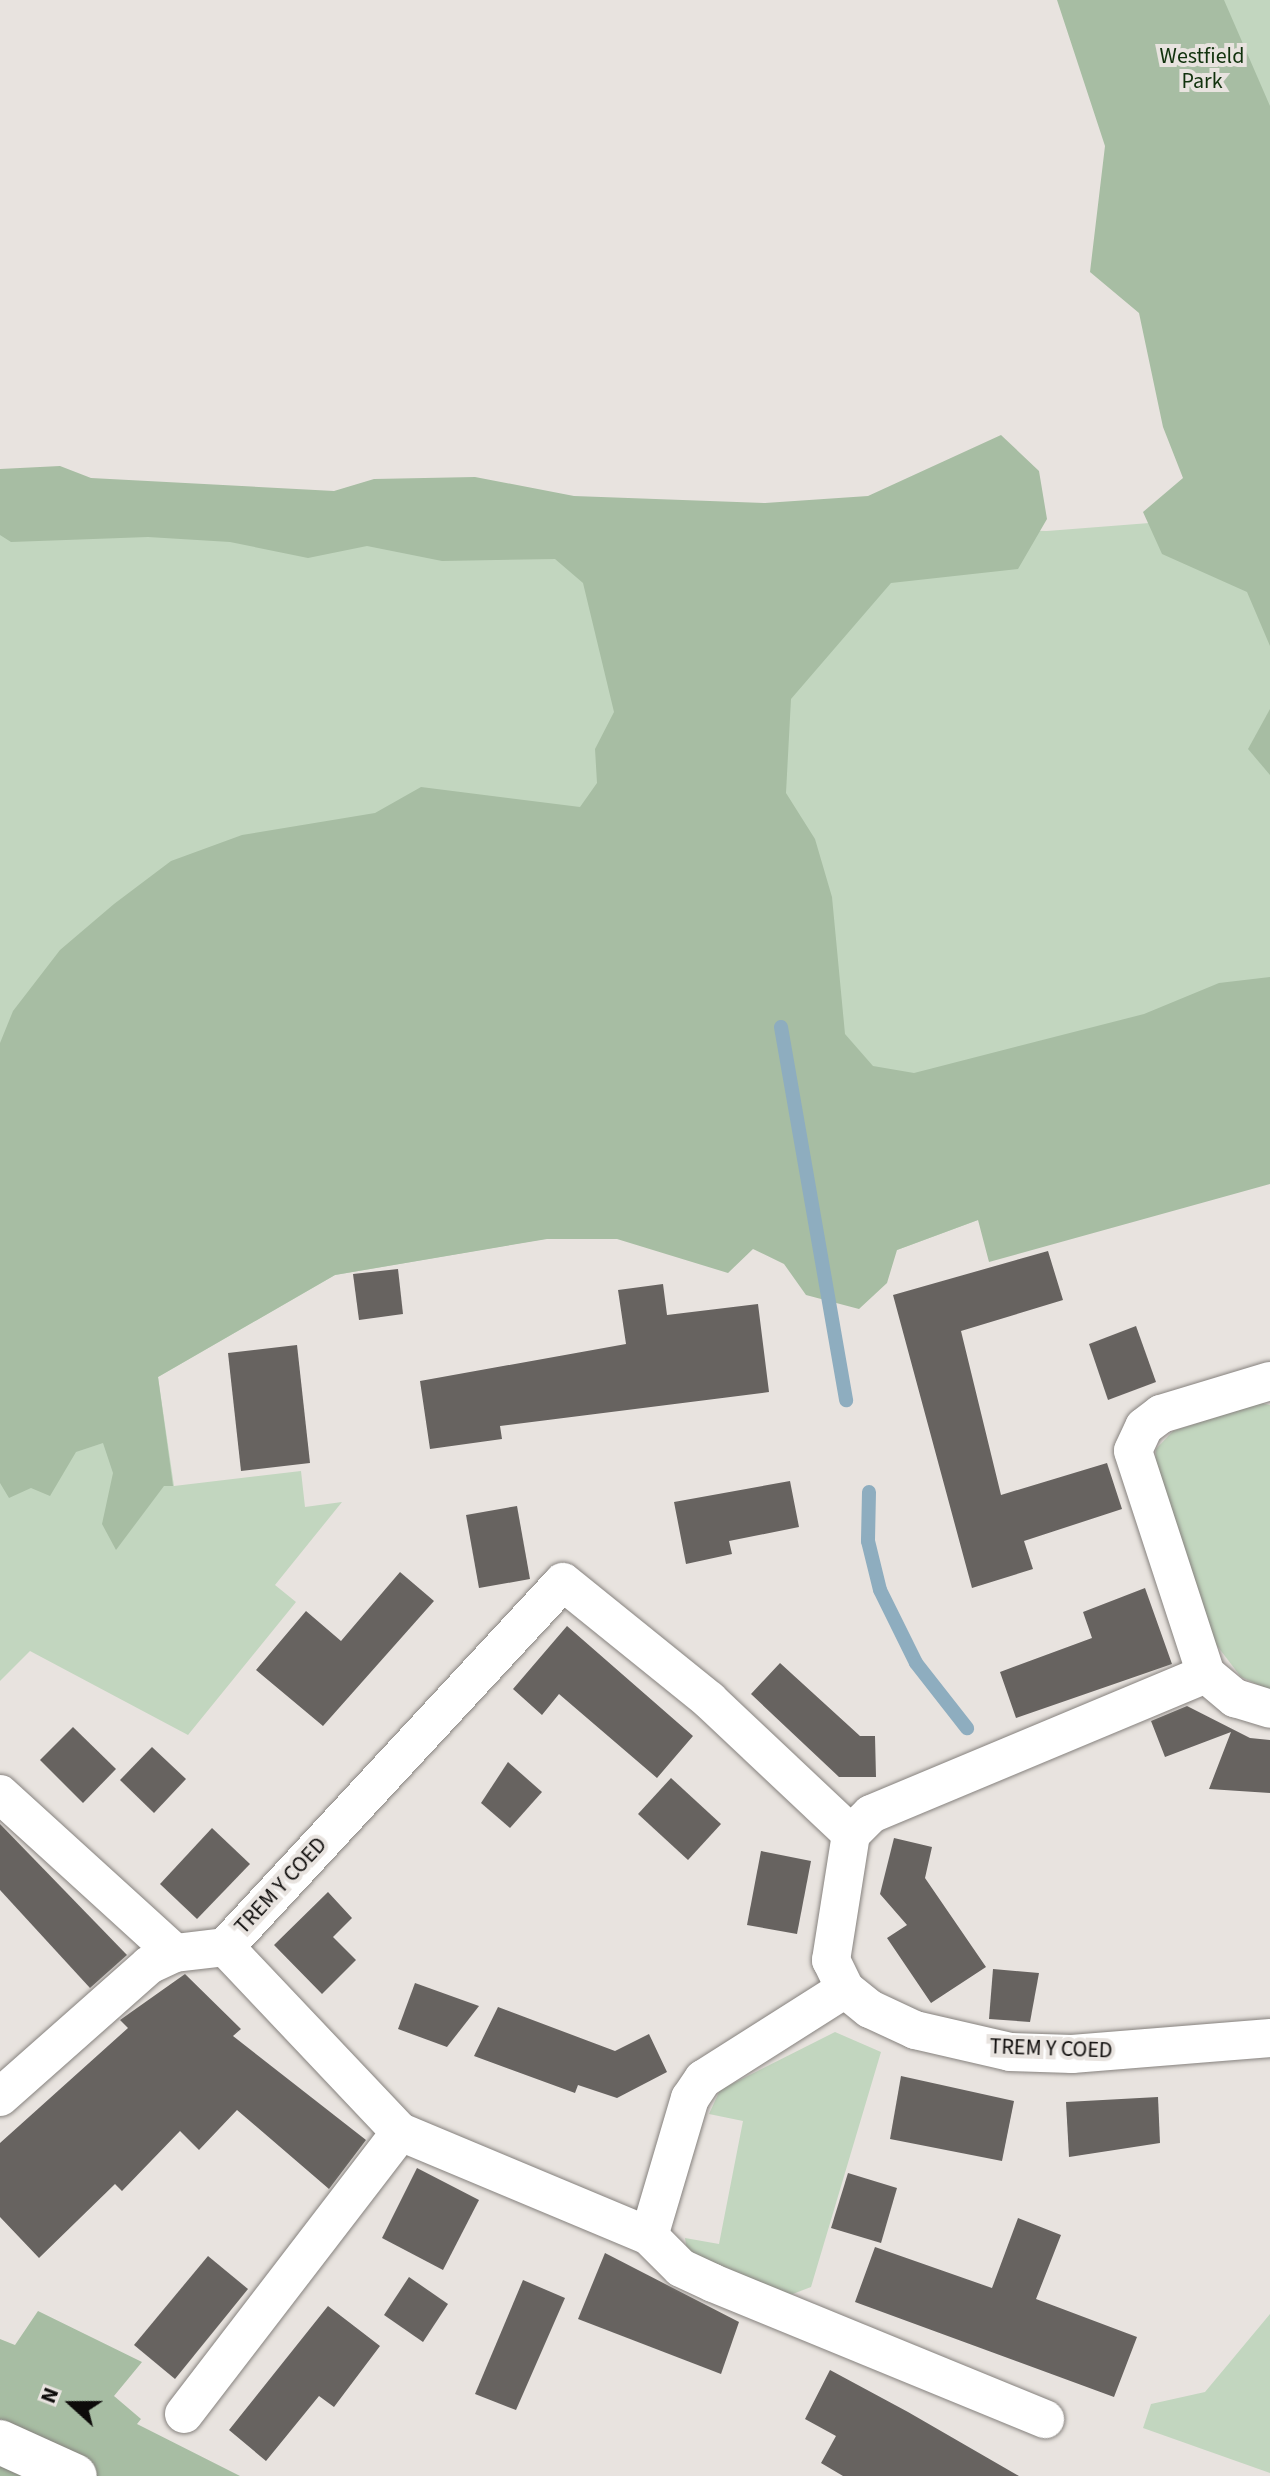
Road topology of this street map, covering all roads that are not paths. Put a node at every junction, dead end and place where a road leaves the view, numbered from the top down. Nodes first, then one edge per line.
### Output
1 (1270, 1381) edge
2 (1206, 1674) junction
3 (1270, 1709) edge
4 (0, 1794) edge
5 (851, 1834) junction
6 (225, 1947) junction
7 (175, 1953) junction
8 (845, 1989) junction
9 (1270, 2038) edge
10 (0, 2097) edge
11 (400, 2132) junction
12 (649, 2236) junction
13 (184, 2414) dead end
14 (1045, 2419) dead end
15 (0, 2442) edge
16 (75, 2476) edge

1 - 2 street
2 - 3 street
2 - 5 street
4 - 7 street
5 - 6 street, TREM Y COED
5 - 8 street
6 - 7 street
6 - 11 street, TREM Y COED
7 - 10 street
8 - 9 street, TREM Y COED
8 - 12 street
11 - 12 street, TREM Y COED
11 - 13 street
12 - 14 street, TREM Y COED
15 - 16 street

